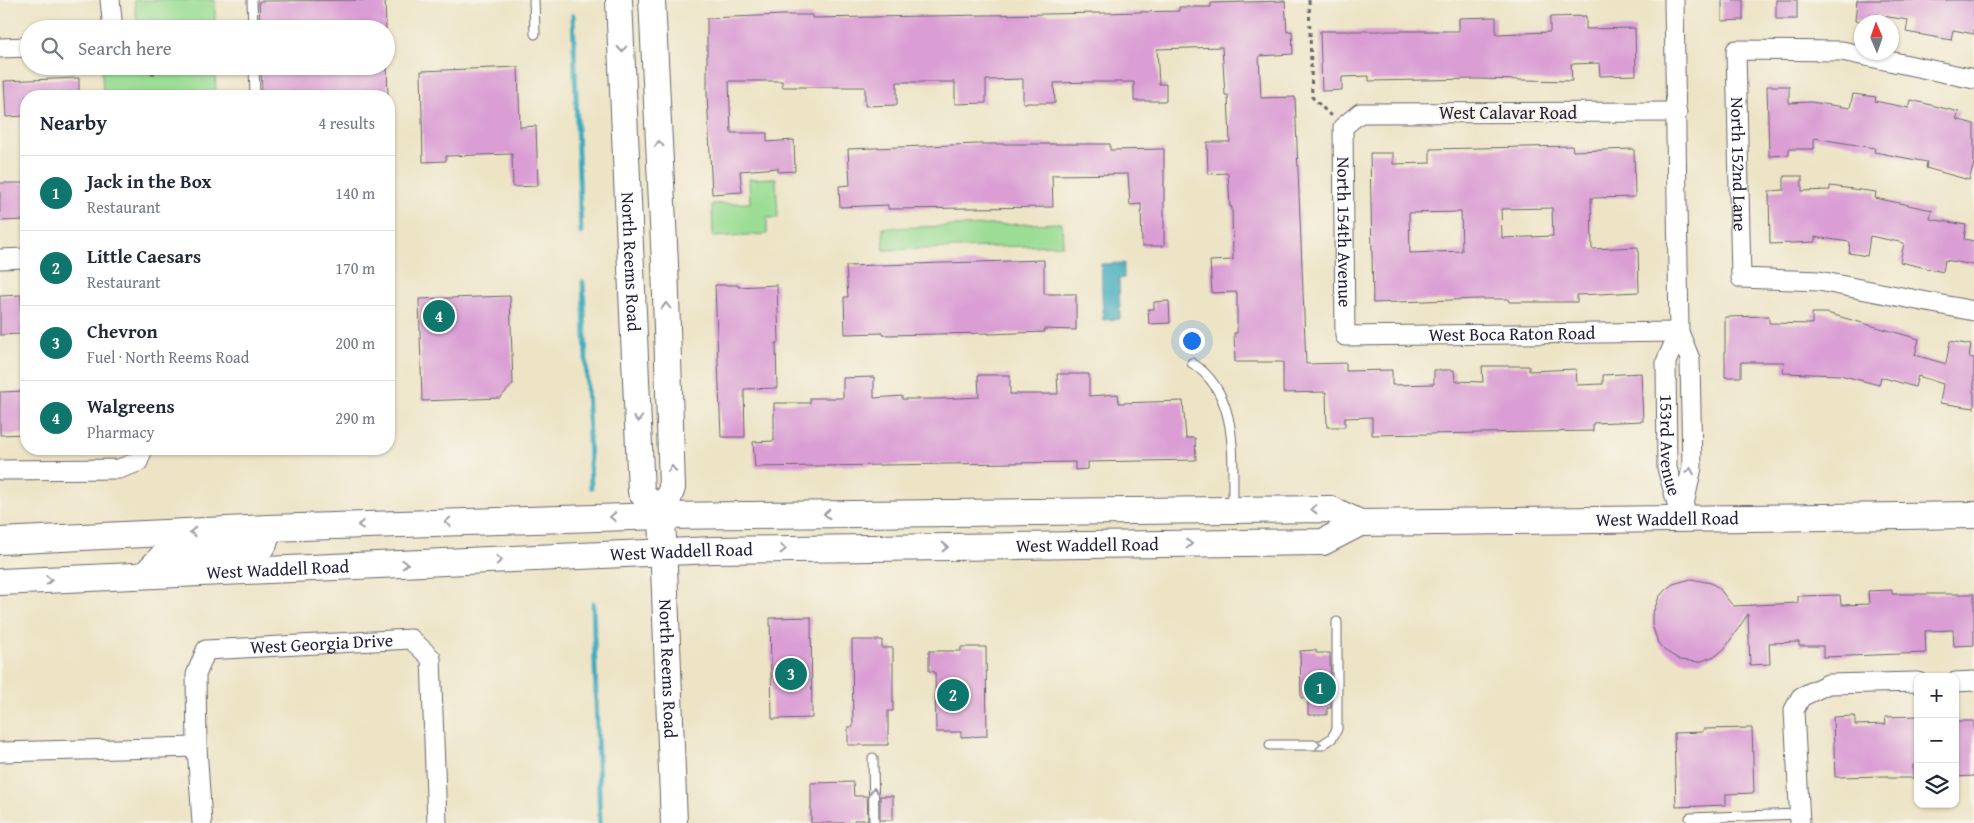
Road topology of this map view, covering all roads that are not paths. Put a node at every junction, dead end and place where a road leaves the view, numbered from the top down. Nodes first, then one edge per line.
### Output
1 (110, 0) edge
2 (252, 0) edge
3 (534, 0) edge
4 (619, 0) edge
5 (652, 0) edge
6 (1674, 0) edge
7 (112, 20) edge
8 (253, 20) edge
9 (535, 34) dead end
10 (20, 47) edge
11 (0, 48) edge
12 (254, 75) edge
13 (1974, 79) edge
14 (254, 90) edge
15 (1677, 112) junction
16 (1343, 127) joint
17 (20, 258) edge
18 (0, 259) edge
19 (1974, 311) edge
20 (1678, 332) junction
21 (1345, 336) joint
22 (1192, 363) dead end
23 (140, 455) edge
24 (0, 470) edge
25 (1232, 510) junction
26 (1974, 515) edge
27 (662, 516) junction
28 (1681, 519) junction
29 (1360, 523) junction
30 (268, 528) junction
31 (0, 541) edge
32 (1006, 546) junction
33 (664, 552) junction
34 (145, 575) junction
35 (0, 582) edge
36 (1337, 622) dead end
37 (1974, 681) edge
38 (1914, 682) edge
39 (1959, 682) edge
40 (1270, 745) dead end
41 (197, 747) junction
42 (0, 752) edge
43 (873, 758) dead end
44 (1690, 818) dead end
45 (1800, 818) edge
46 (202, 823) edge
47 (437, 823) edge
48 (674, 823) edge
49 (874, 823) edge

1 - 7 street
2 - 8 lane
3 - 9 lane
4 -> 27 main road, North Reems Road
27 -> 5 main road, North Reems Road
6 - 15 street, 153rd Avenue
10 - 11 street
12 - 14 lane
13 - 19 street, North 152nd Lane
15 - 16 street, West Calavar Road
15 - 20 street, 153rd Avenue
16 - 21 street, North 154th Avenue
17 - 18 street
20 - 21 street, West Boca Raton Road
20 - 28 street, 153rd Avenue
22 - 25 lane
23 - 24 street
25 -> 27 main road, West Waddell Road
29 -> 25 main road, West Waddell Road
25 - 32 main road
26 - 28 main road, West Waddell Road
27 -> 30 main road, West Waddell Road
27 - 33 main road, North Reems Road
28 - 29 main road, West Waddell Road
32 -> 29 main road, West Waddell Road
30 -> 31 main road, West Waddell Road
30 - 34 main road
33 -> 32 main road, West Waddell Road
34 -> 33 main road, West Waddell Road
33 - 48 main road, North Reems Road
35 -> 34 main road, West Waddell Road
40 -> 36 lane
37 - 39 street
38 - 45 street
41 - 42 street
41 - 46 street
41 - 47 street, West Georgia Drive
49 -> 43 lane
44 - 45 lane

